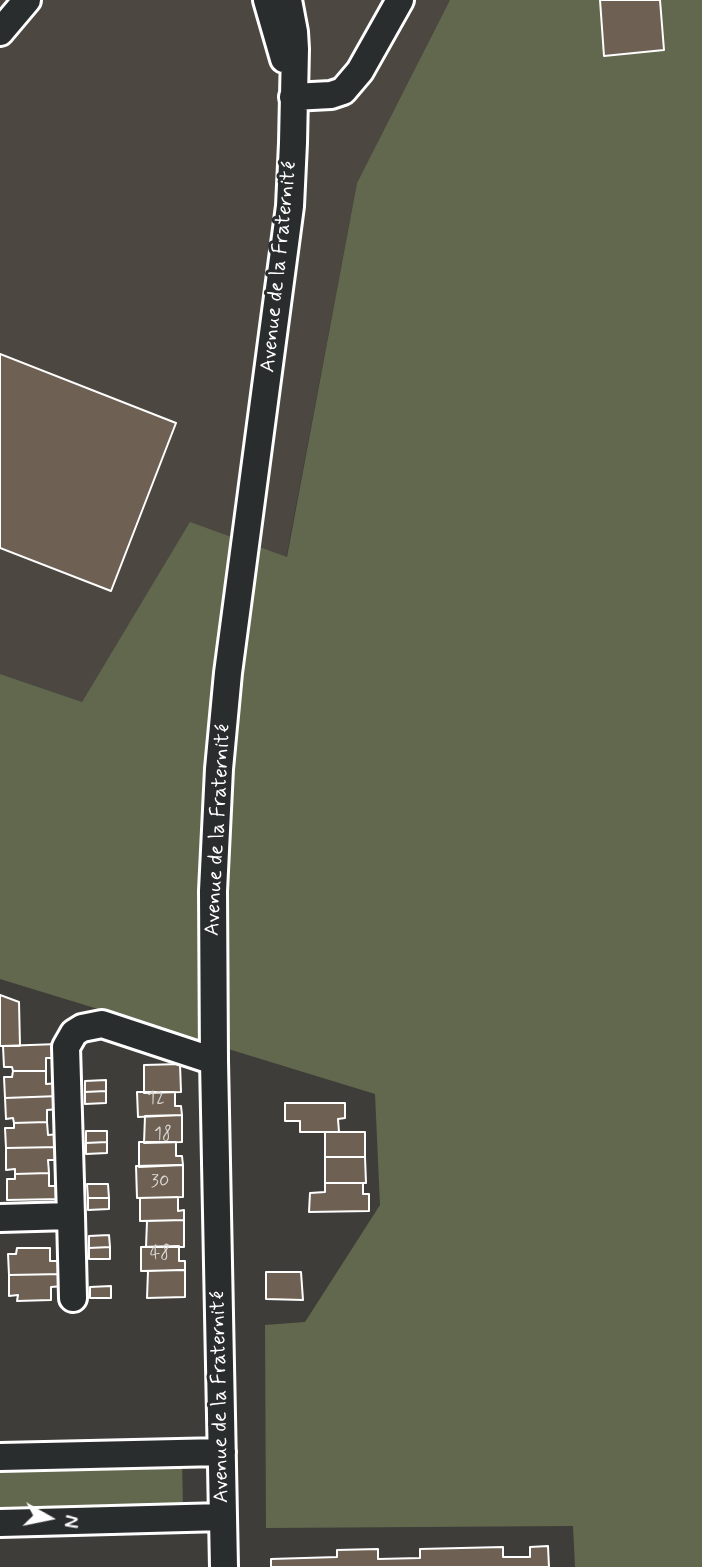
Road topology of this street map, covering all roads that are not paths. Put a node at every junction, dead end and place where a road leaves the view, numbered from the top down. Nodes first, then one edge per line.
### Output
1 (27, 0) edge
2 (267, 0) edge
3 (288, 0) edge
4 (392, 3) edge
5 (0, 32) edge
6 (293, 97) junction
7 (214, 1061) junction
8 (71, 1216) junction
9 (0, 1218) edge
10 (73, 1298) dead end
11 (222, 1452) junction
12 (0, 1457) edge
13 (223, 1517) junction
14 (0, 1523) edge
15 (224, 1567) edge

1 - 5 street
2 - 6 street, Avenue de la Fraternité
3 - 6 street, Avenue de la Fraternité
4 - 6 street
6 - 7 street, Avenue de la Fraternité
7 - 8 street
7 - 11 street, Avenue de la Fraternité
8 - 9 street
8 - 10 street
11 - 12 street
11 - 13 street, Avenue de la Fraternité
13 - 14 street
13 - 15 street, Avenue de la Fraternité

